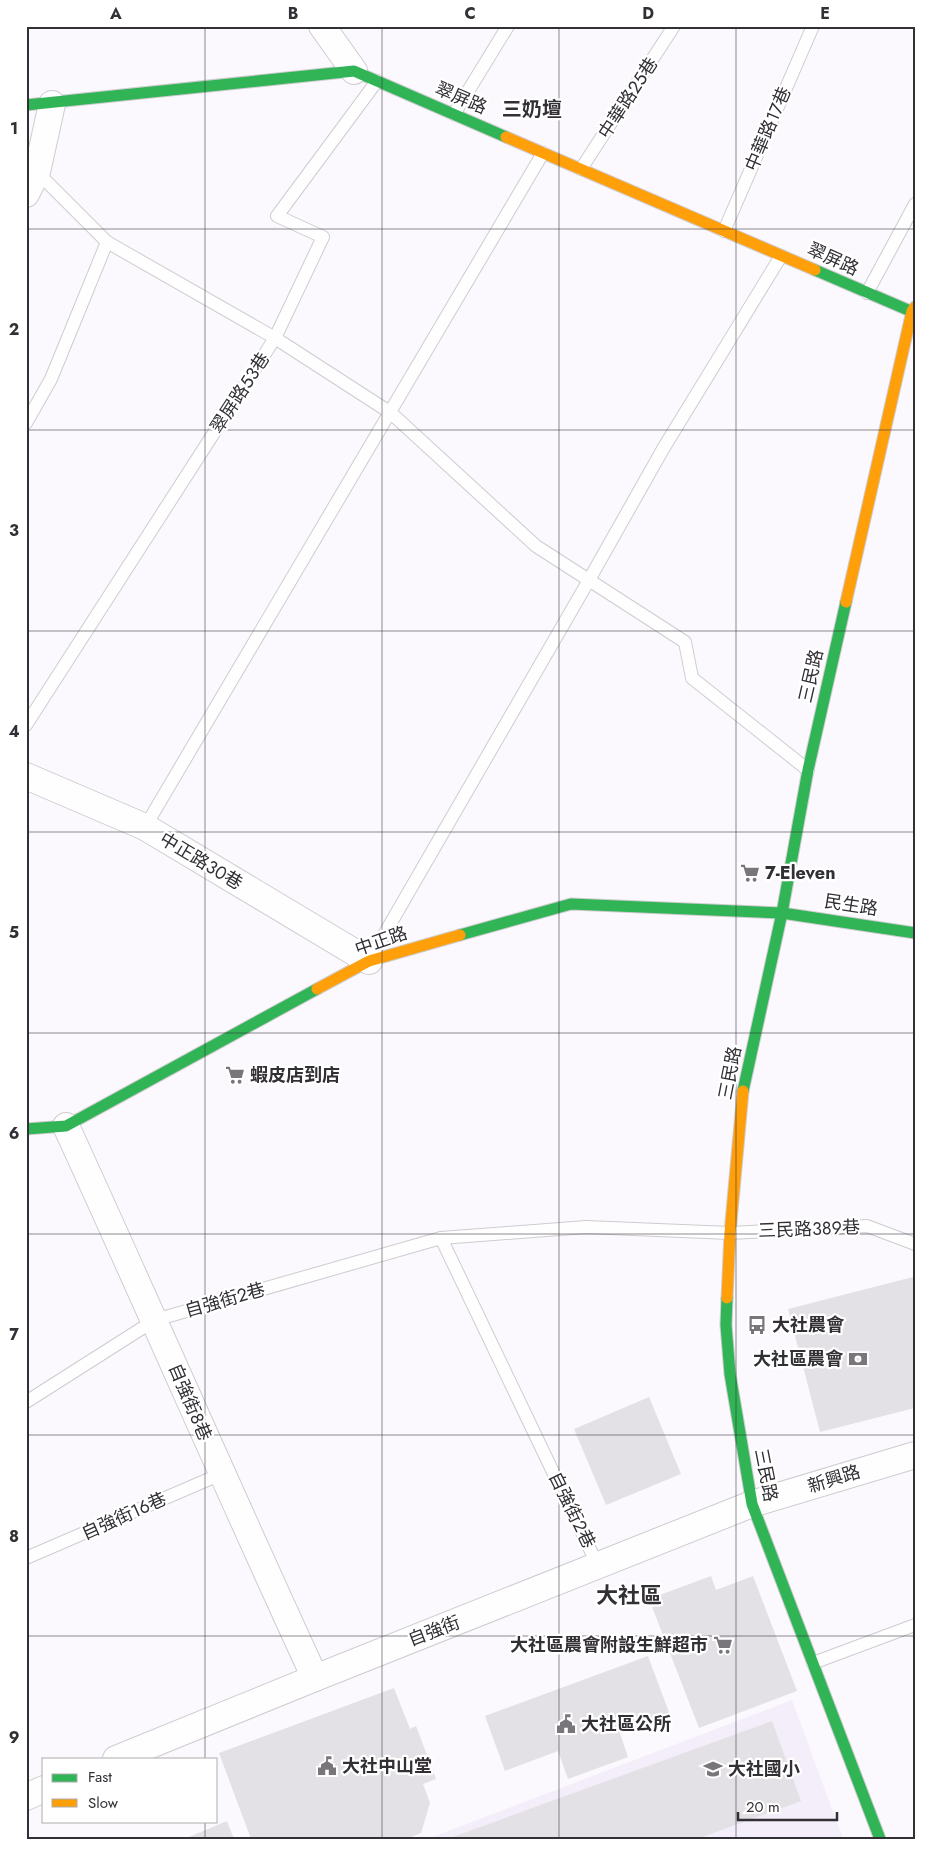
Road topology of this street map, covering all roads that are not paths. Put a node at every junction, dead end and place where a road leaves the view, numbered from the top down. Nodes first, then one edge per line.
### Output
1 (322, 26) edge
2 (508, 26) edge
3 (674, 26) edge
4 (812, 26) edge
5 (366, 76) junction
6 (52, 104) junction
7 (26, 105) edge
8 (454, 114) junction
9 (544, 153) junction
10 (581, 169) junction
11 (32, 183) edge
12 (915, 204) edge
13 (724, 231) junction
14 (107, 242) junction
15 (781, 256) junction
16 (867, 293) junction
17 (914, 310) edge
18 (275, 338) junction
19 (391, 413) junction
20 (26, 423) edge
21 (589, 580) junction
22 (26, 725) edge
23 (808, 770) junction
24 (26, 776) edge
25 (145, 827) junction
26 (782, 913) junction
27 (915, 933) edge
28 (368, 961) junction
29 (66, 1126) junction
30 (26, 1129) edge
31 (730, 1233) junction
32 (441, 1238) junction
33 (915, 1244) edge
34 (155, 1320) junction
35 (26, 1402) edge
36 (915, 1455) edge
37 (221, 1474) junction
38 (752, 1504) junction
39 (26, 1558) edge
40 (598, 1566) junction
41 (915, 1625) edge
42 (813, 1663) junction
43 (315, 1678) junction
44 (118, 1758) edge
45 (42, 1790) edge
46 (26, 1797) edge
47 (880, 1839) edge

1 - 5 street
2 - 8 lane
3 - 10 lane, 中華路25巷
4 - 13 lane, 中華路17巷
5 - 6 street, 翠屏路
5 - 8 street, 翠屏路
5 - 18 lane, 翠屏路53巷
6 - 7 street, 翠屏路
6 - 11 street
8 - 9 street, 翠屏路
9 - 10 street, 翠屏路
9 - 19 lane
10 - 13 street, 翠屏路
11 - 14 lane
12 - 16 lane
13 - 15 street, 翠屏路
14 - 18 lane
14 - 20 lane
15 - 16 street, 翠屏路
15 - 21 lane
16 - 17 street, 翠屏路
17 - 23 street, 三民路
18 - 19 lane
18 - 22 lane, 翠屏路53巷
19 - 21 lane
19 - 25 lane
21 - 23 lane
21 - 28 lane
23 - 26 street, 三民路
24 - 25 street, 中正路30巷
25 - 28 street, 中正路30巷
26 - 27 street, 民生路
26 - 28 street, 中正路
26 - 31 street, 三民路
28 - 29 street, 中正路
29 - 30 street, 中正路
29 - 34 street, 自強街8巷
31 - 32 lane, 自強街2巷
31 - 33 lane, 三民路389巷
31 - 38 street, 三民路
32 - 34 lane, 自強街2巷
32 - 40 lane, 自強街2巷
34 - 35 lane, 自強街2巷
34 - 37 street, 自強街8巷
36 - 38 street, 新興路
37 - 39 lane, 自強街16巷
37 - 43 street, 自強街8巷
38 - 40 street, 自強街
38 - 42 street, 三民路
40 - 43 street, 自強街
41 - 42 lane
42 - 47 street, 三民路
43 - 44 street, 自強街
45 - 46 street

